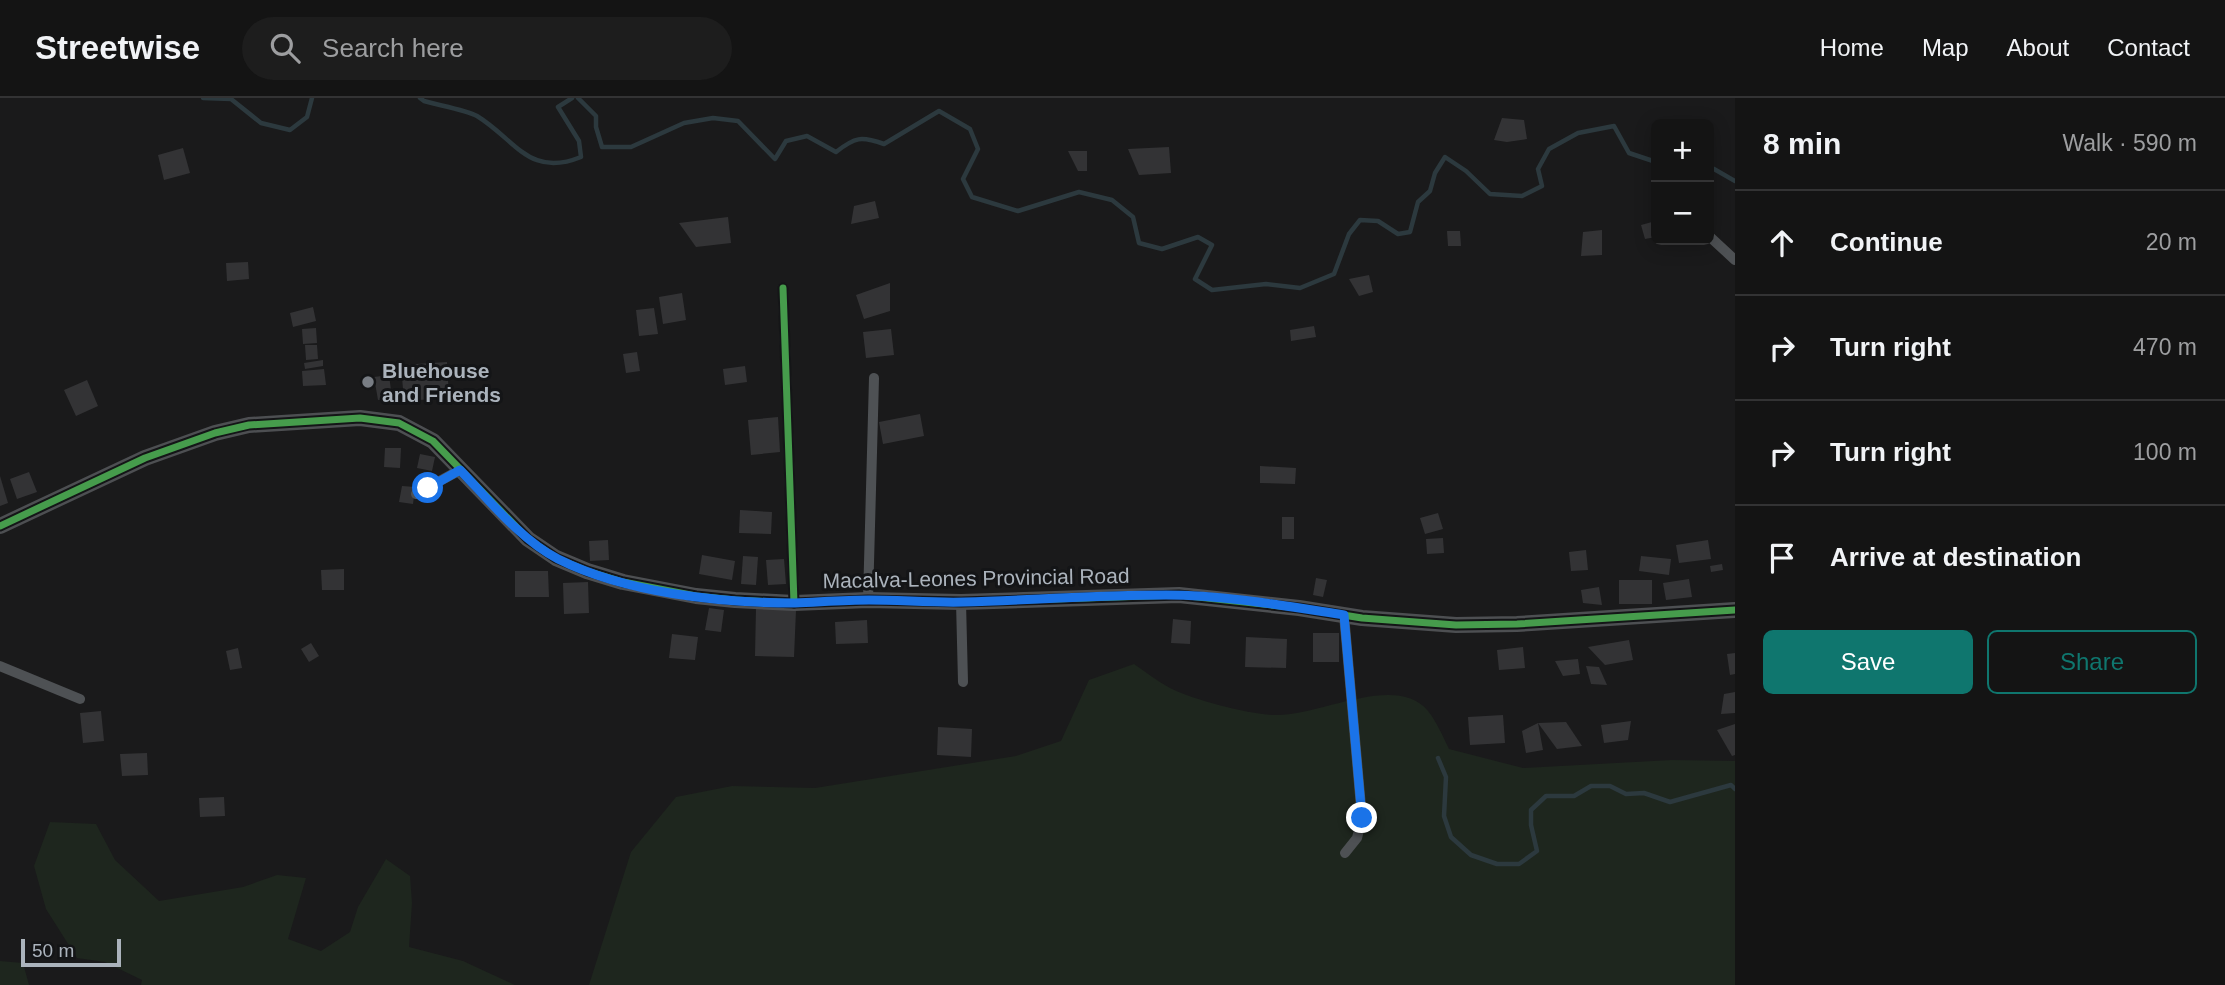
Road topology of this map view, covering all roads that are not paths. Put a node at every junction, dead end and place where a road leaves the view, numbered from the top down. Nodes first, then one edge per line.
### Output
1 (1714, 241) edge
2 (1735, 260) edge
3 (783, 288) dead end
4 (874, 378) dead end
5 (460, 470) junction
6 (416, 494) dead end
7 (0, 526) edge
8 (868, 600) junction
9 (961, 602) junction
10 (793, 603) junction
11 (1735, 610) edge
12 (1344, 615) junction
13 (0, 666) edge
14 (963, 682) dead end
15 (80, 699) dead end
16 (1345, 853) dead end

1 - 2 street
3 - 10 street
4 - 8 street
5 - 6 street
5 - 7 street, Macalva-Leones Provincial Road
5 - 10 street, Macalva-Leones Provincial Road
8 - 9 street, Macalva-Leones Provincial Road
8 - 10 street, Macalva-Leones Provincial Road
9 - 12 street, Macalva-Leones Provincial Road
9 - 14 street
11 - 12 street, Macalva-Leones Provincial Road
12 - 16 street
13 - 15 street

